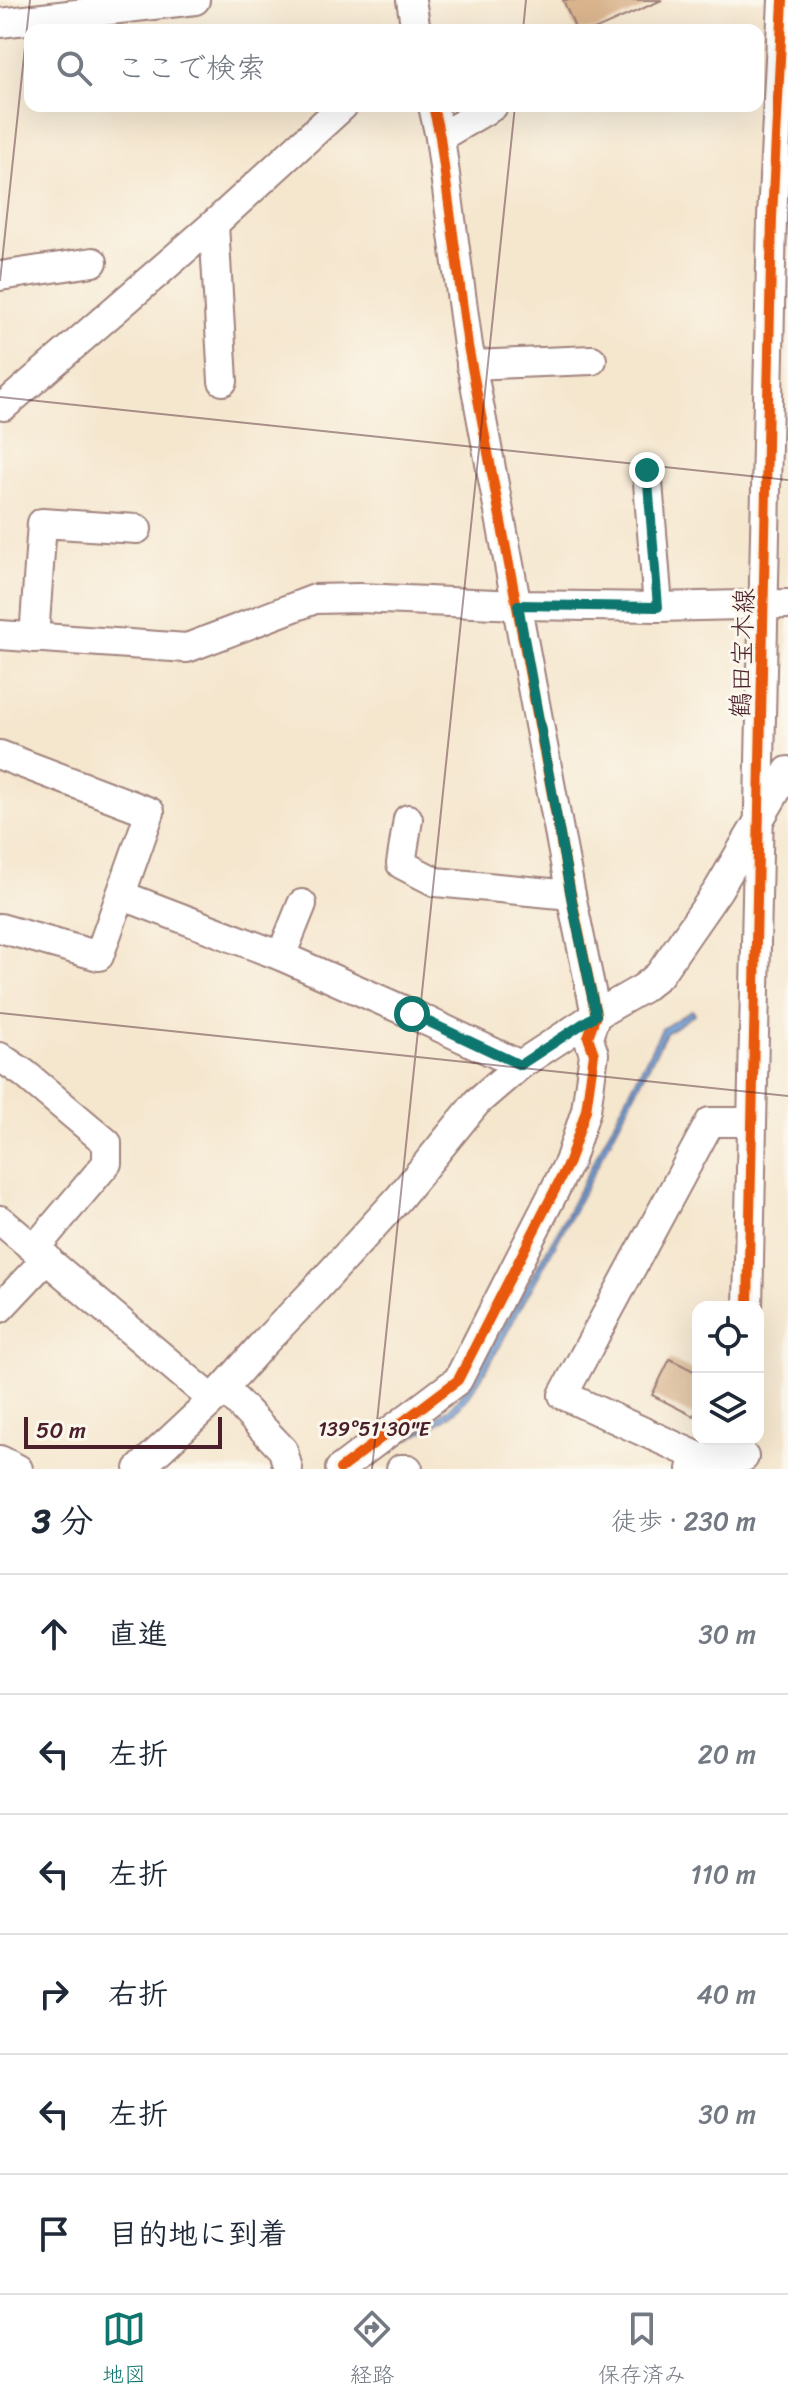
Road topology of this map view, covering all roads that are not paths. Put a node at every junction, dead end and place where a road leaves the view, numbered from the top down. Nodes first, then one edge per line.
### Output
1 (195, 0) edge
2 (411, 0) edge
3 (783, 0) edge
4 (5, 15) edge
5 (415, 24) edge
6 (336, 112) edge
7 (434, 112) edge
8 (483, 112) edge
9 (440, 137) junction
10 (214, 224) junction
11 (93, 262) dead end
12 (0, 276) edge
13 (592, 360) dead end
14 (471, 365) junction
15 (223, 381) dead end
16 (4, 406) dead end
17 (647, 470) dead end
18 (137, 529) dead end
19 (776, 604) edge
20 (518, 605) junction
21 (658, 607) junction
22 (0, 635) edge
23 (34, 638) junction
24 (0, 755) edge
25 (788, 771) edge
26 (759, 818) junction
27 (408, 819) dead end
28 (121, 895) junction
29 (571, 895) junction
30 (302, 904) dead end
31 (0, 928) edge
32 (281, 956) junction
33 (596, 1015) junction
34 (0, 1057) edge
35 (520, 1065) junction
36 (752, 1122) junction
37 (0, 1220) edge
38 (41, 1253) junction
39 (748, 1301) edge
40 (0, 1308) edge
41 (218, 1394) junction
42 (744, 1455) edge
43 (0, 1460) edge
44 (696, 1463) edge
45 (18, 1469) edge
46 (139, 1469) edge
47 (288, 1469) edge
48 (340, 1469) edge
49 (401, 1469) edge
50 (408, 1469) edge

1 - 4 street
2 - 5 street
3 - 19 street, 鶴田宝木線
6 - 10 street
7 - 9 street
8 - 9 street
9 - 14 street
10 - 15 street
10 - 16 street
11 - 12 street
13 - 14 street
14 - 20 street
17 - 21 street
18 - 23 street
19 - 21 street
19 - 26 street, 鶴田宝木線
20 - 21 street
20 - 23 street
20 - 29 street
22 - 23 street
24 - 28 street
25 - 26 street
26 - 33 street
26 - 36 street, 鶴田宝木線
27 - 29 street
28 - 31 street
28 - 32 street
29 - 33 street
30 - 32 street
32 - 35 street
33 - 35 street
33 - 48 street
34 - 38 street
35 - 41 street
36 - 39 street, 鶴田宝木線
36 - 44 street
37 - 38 street
38 - 40 street
38 - 41 street
41 - 46 street
41 - 47 street
42 - 44 street
43 - 45 street
49 - 50 street

